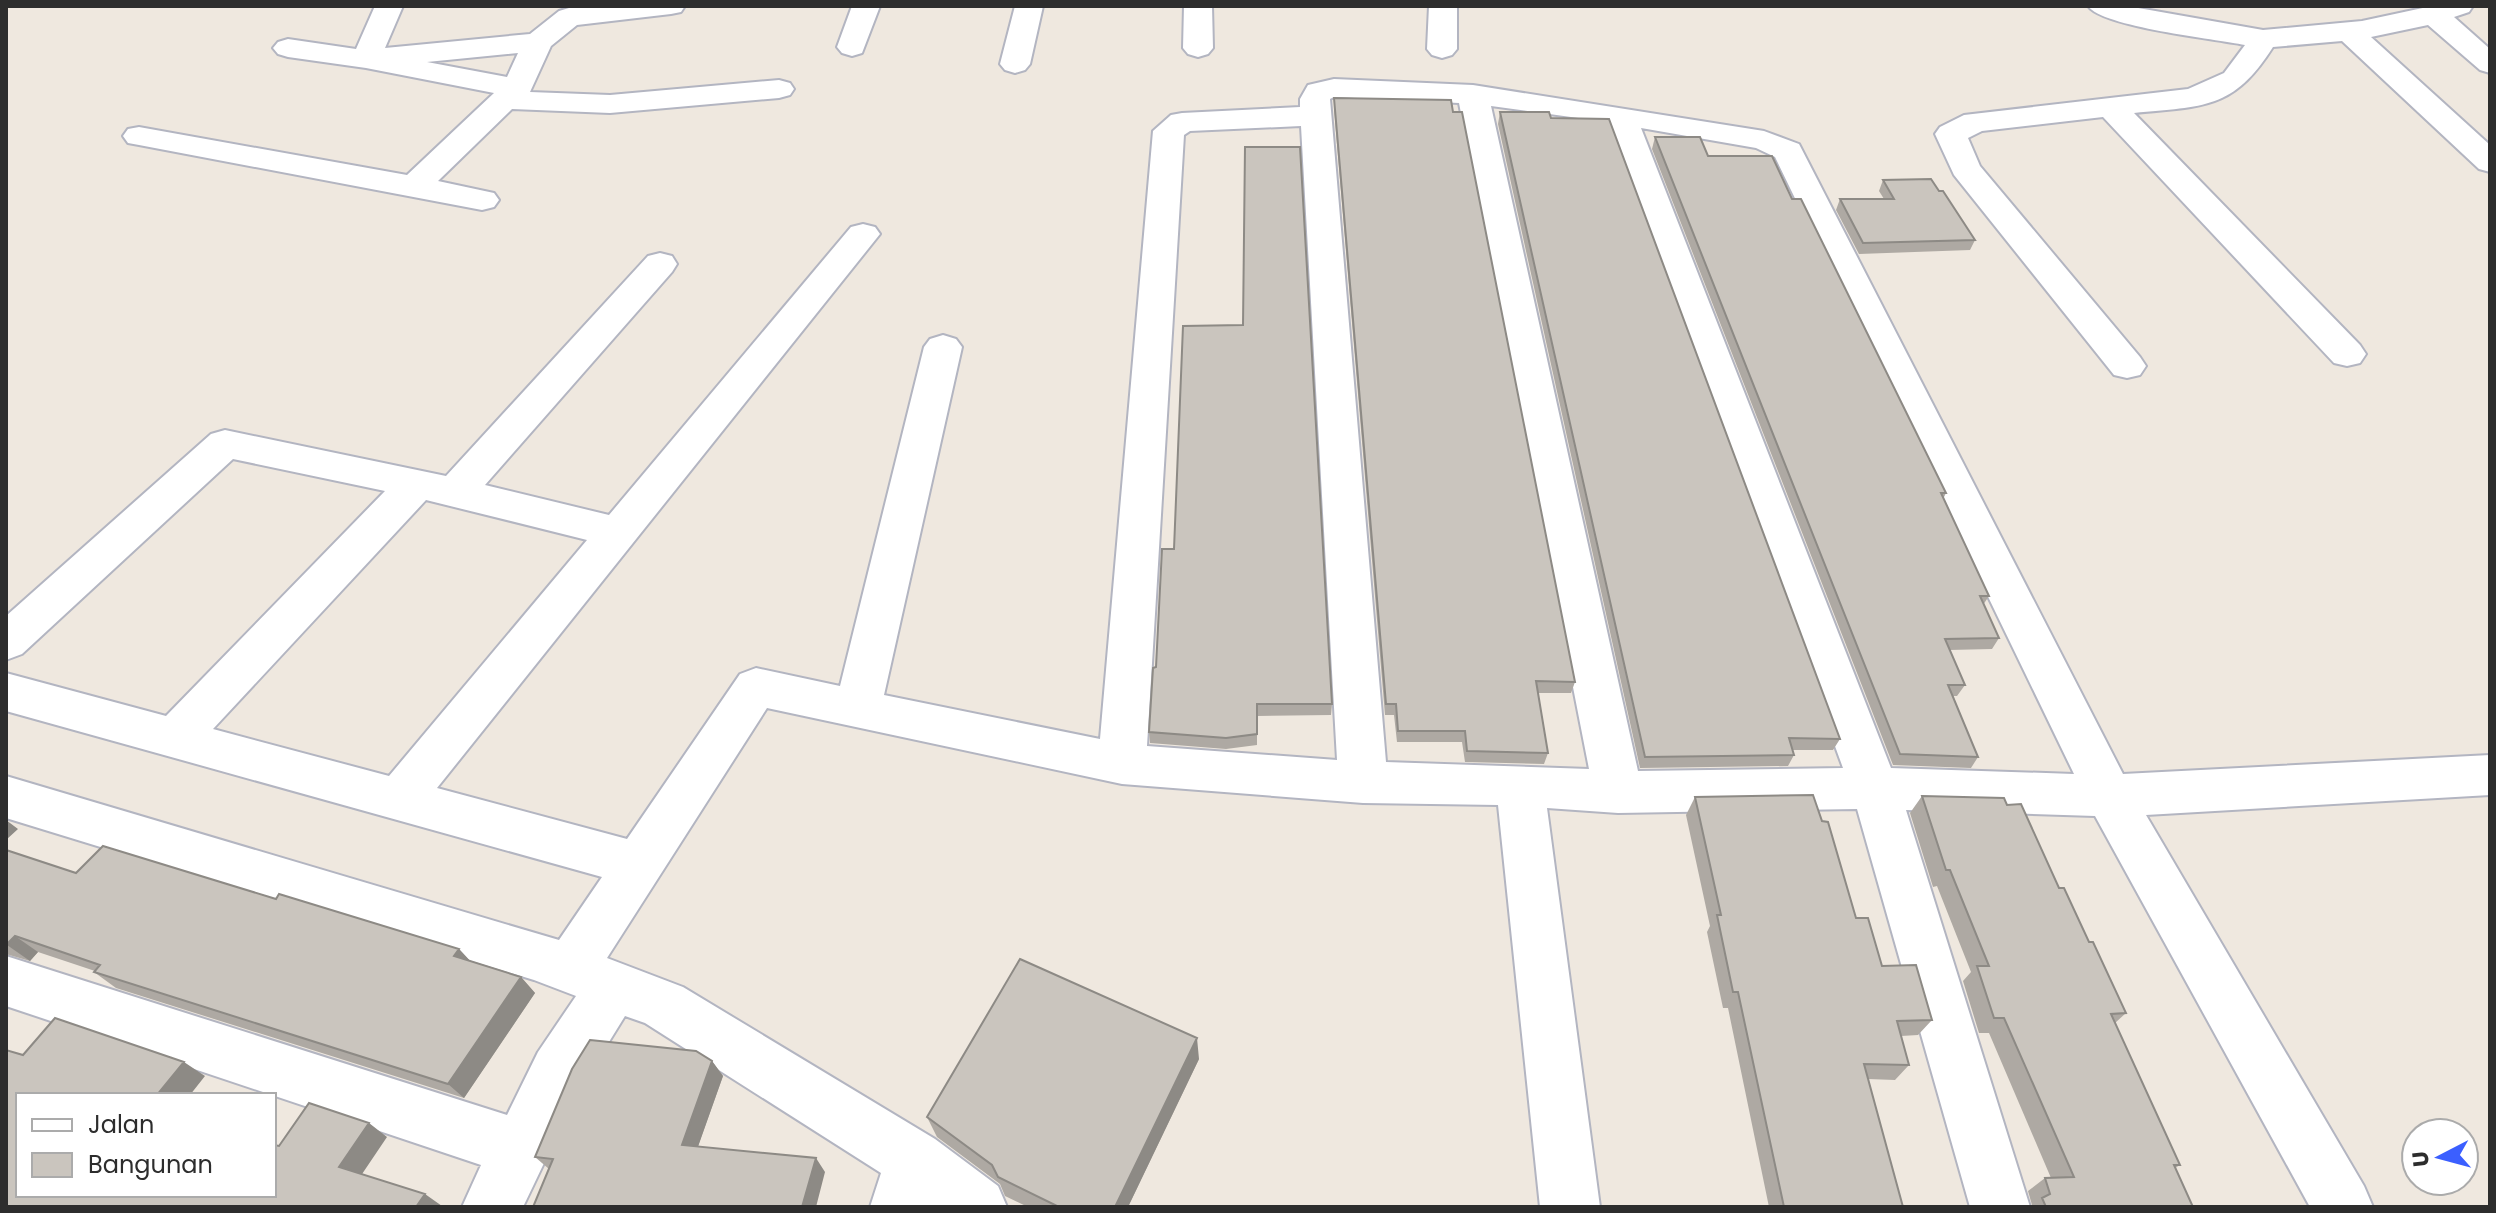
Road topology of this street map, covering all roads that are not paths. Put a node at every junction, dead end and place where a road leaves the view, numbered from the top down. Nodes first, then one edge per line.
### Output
1 (389, 6) edge
2 (671, 6) edge
3 (866, 6) edge
4 (1029, 6) edge
5 (1198, 6) edge
6 (1443, 6) edge
7 (2102, 6) edge
8 (2447, 11) edge
9 (2348, 31) junction
10 (2263, 39) junction
11 (538, 42) junction
12 (852, 47) dead end
13 (288, 48) dead end
14 (1198, 48) dead end
15 (1442, 49) dead end
16 (366, 59) junction
17 (1015, 64) dead end
18 (2490, 64) edge
19 (779, 89) dead end
20 (511, 94) junction
21 (1473, 94) junction
22 (2110, 106) junction
23 (1620, 115) junction
24 (1316, 116) junction
25 (139, 136) dead end
26 (2490, 162) edge
27 (414, 186) junction
28 (482, 200) dead end
29 (863, 234) dead end
30 (660, 264) dead end
31 (943, 347) dead end
32 (2347, 354) dead end
33 (2127, 366) dead end
34 (436, 487) junction
35 (617, 532) junction
36 (6, 642) edge
37 (6, 692) edge
38 (858, 708) junction
39 (175, 738) junction
40 (1122, 764) junction
41 (2490, 775) edge
42 (1363, 782) junction
43 (1520, 785) junction
44 (1875, 788) junction
45 (1618, 792) junction
46 (2109, 796) junction
47 (6, 797) edge
48 (399, 799) junction
49 (639, 865) junction
50 (592, 978) junction
51 (6, 981) edge
52 (519, 1148) junction
53 (907, 1184) edge
54 (492, 1207) edge
55 (977, 1207) edge
56 (1570, 1207) edge
57 (2000, 1207) edge
58 (2343, 1207) edge

1 - 16 street
2 - 11 street
3 - 12 street
4 - 17 street
5 - 14 street
6 - 15 street
7 - 10 street
8 - 9 street
8 - 18 street
9 - 10 street
9 - 26 street
10 - 22 street
11 - 16 street
11 - 20 street
13 - 16 street
16 - 20 street
19 - 20 street
20 - 27 street
21 - 23 street
21 - 24 street
21 - 45 street
22 - 32 street
22 - 33 street
23 - 44 street
23 - 46 street
24 - 40 street
24 - 42 street
25 - 27 street
27 - 28 street
29 - 35 street
30 - 34 street
31 - 38 street
34 - 35 street
34 - 36 street
34 - 39 street
35 - 48 street
37 - 39 street
38 - 40 street
38 - 49 street
39 - 48 street
40 - 42 street
41 - 46 street
42 - 43 street
43 - 45 street
43 - 56 street
44 - 45 street
44 - 46 street
44 - 57 street
46 - 58 street
47 - 50 street
48 - 49 street
49 - 50 street
50 - 52 street
50 - 53 street
51 - 52 street
52 - 54 street
53 - 55 street

